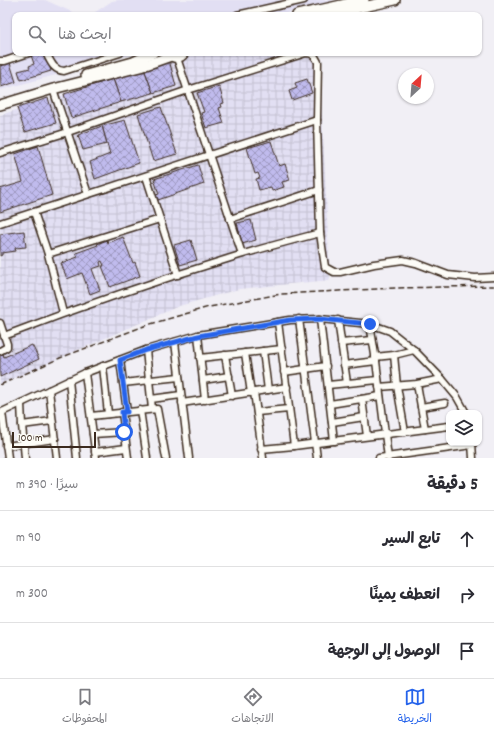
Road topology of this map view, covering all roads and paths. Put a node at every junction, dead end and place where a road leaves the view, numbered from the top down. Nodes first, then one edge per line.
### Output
1 (304, 0) edge
2 (364, 0) edge
3 (395, 0) edge
4 (251, 12) edge
5 (310, 12) edge
6 (341, 12) edge
7 (20, 56) edge
8 (48, 56) edge
9 (111, 56) edge
10 (146, 56) edge
11 (174, 56) edge
12 (177, 56) edge
13 (296, 56) edge
14 (314, 56) edge
15 (0, 61) edge
16 (53, 89) junction
17 (188, 90) junction
18 (2, 102) edge
19 (317, 120) junction
20 (68, 132) junction
21 (0, 153) edge
22 (209, 155) junction
23 (146, 176) junction
24 (320, 190) junction
25 (88, 194) junction
26 (34, 212) junction
27 (160, 219) junction
28 (230, 219) junction
29 (0, 223) edge
30 (320, 233) junction
31 (48, 254) junction
32 (242, 254) junction
33 (178, 275) junction
34 (494, 277) edge
35 (64, 314) junction
36 (299, 319) junction
37 (320, 319) junction
38 (338, 320) junction
39 (278, 322) junction
40 (0, 323) edge
41 (370, 324) junction
42 (4, 336) junction
43 (198, 336) junction
44 (372, 340) junction
45 (174, 342) junction
46 (341, 343) junction
47 (282, 349) junction
48 (146, 350) junction
49 (414, 350) junction
50 (0, 351) edge
51 (263, 351) junction
52 (245, 353) junction
53 (225, 355) junction
54 (394, 355) junction
55 (200, 358) junction
56 (375, 359) junction
57 (120, 360) junction
58 (344, 365) junction
59 (102, 366) junction
60 (326, 366) junction
61 (304, 369) junction
62 (284, 372) junction
63 (85, 373) junction
64 (228, 376) junction
65 (179, 377) junction
66 (442, 379) junction
67 (69, 380) junction
68 (149, 380) junction
69 (203, 380) junction
70 (378, 380) junction
71 (123, 383) junction
72 (347, 383) junction
73 (417, 384) junction
74 (328, 385) junction
75 (397, 386) junction
76 (287, 387) junction
77 (379, 387) junction
78 (49, 390) junction
79 (268, 390) junction
80 (253, 392) junction
81 (181, 395) junction
82 (232, 396) junction
83 (380, 396) junction
84 (151, 399) junction
85 (362, 399) junction
86 (205, 400) junction
87 (21, 403) junction
88 (445, 403) dead end
89 (182, 404) junction
90 (330, 404) junction
91 (421, 407) junction
92 (152, 409) junction
93 (290, 409) junction
94 (140, 410) junction
95 (464, 410) edge
96 (124, 412) junction
97 (257, 412) junction
98 (1, 413) edge
99 (108, 414) junction
100 (91, 416) junction
101 (364, 417) junction
102 (52, 421) junction
103 (332, 422) junction
104 (22, 425) junction
105 (446, 426) edge
106 (425, 429) junction
107 (124, 432) junction
108 (405, 432) junction
109 (93, 434) junction
110 (385, 434) junction
111 (367, 436) junction
112 (55, 439) junction
113 (334, 441) junction
114 (24, 442) junction
115 (315, 443) junction
116 (6, 446) junction
117 (294, 446) junction
118 (459, 446) edge
119 (472, 446) edge
120 (126, 448) junction
121 (261, 449) junction
122 (96, 455) edge
123 (388, 457) edge
124 (8, 458) edge
125 (26, 458) edge
126 (57, 458) edge
127 (77, 458) edge
128 (128, 458) edge
129 (147, 458) edge
130 (166, 458) edge
131 (189, 458) edge
132 (263, 458) edge
133 (317, 458) edge
134 (379, 458) edge
135 (473, 458) edge

1 - 4 street
2 - 5 highway
3 - 6 highway
7 - 15 street
8 - 9 street
10 - 18 highway
11 - 16 highway
12 - 17 street
13 - 17 street
14 - 19 street
16 - 18 highway
16 - 20 street
17 - 20 street
17 - 22 street
19 - 22 street
19 - 24 street
20 - 21 street
20 - 25 street
22 - 23 street
22 - 28 street
23 - 25 street
23 - 27 street
24 - 28 street
24 - 30 street
25 - 26 street
26 - 29 street
26 - 31 street
27 - 31 street
27 - 33 street
28 - 32 street
30 - 32 street
30 - 34 street
31 - 35 street
32 - 33 street
33 - 35 street
35 - 42 street
36 - 37 street
36 - 39 street
36 - 61 street
37 - 38 street
37 - 60 street
38 - 41 street
38 - 46 street
39 - 43 street
39 - 47 street
40 - 42 street
41 - 44 street
41 - 49 street
42 - 50 street
43 - 45 street
43 - 55 street
44 - 46 street
44 - 56 street
45 - 48 street
45 - 65 street
46 - 58 street
47 - 51 street
47 - 62 street
48 - 57 street
48 - 68 street
49 - 54 street
49 - 66 street
51 - 52 street
51 - 79 street
52 - 53 street
52 - 80 street
53 - 55 street
53 - 64 street
54 - 56 street
54 - 75 street
55 - 69 street
56 - 58 street
56 - 70 street
57 - 59 street
57 - 71 street
58 - 72 street
59 - 63 street
59 - 99 street
60 - 61 street
60 - 74 street
61 - 62 street
61 - 115 street
62 - 76 street
63 - 67 street
63 - 100 street
64 - 69 street
64 - 82 street
65 - 68 street
65 - 81 street
66 - 73 street
66 - 95 street
67 - 78 street
67 - 127 street
68 - 71 street
68 - 84 street
69 - 86 street
70 - 72 street
70 - 77 street
71 - 96 street
72 - 74 street
73 - 75 street
73 - 91 street
74 - 90 street
75 - 77 street
75 - 108 street
76 - 79 street
76 - 93 street
77 - 83 street
78 - 87 street
78 - 102 street
79 - 80 street
80 - 82 street
80 - 97 street
81 - 84 street
81 - 89 street
82 - 86 street
83 - 85 street
83 - 110 street
84 - 92 street
85 - 90 street
85 - 101 street
86 - 89 street
87 - 98 street
87 - 104 street
88 - 91 street
89 - 131 street
90 - 103 street
91 - 106 street
92 - 94 street
92 - 130 street
93 - 97 street
93 - 117 street
94 - 96 street
94 - 129 street
96 - 99 street
96 - 107 street
97 - 121 street
98 - 116 street
99 - 100 street
100 - 109 street
101 - 103 street
101 - 111 street
102 - 104 street
102 - 112 street
103 - 113 street
104 - 114 street
105 - 106 street
106 - 108 street
107 - 109 street
107 - 120 street
108 - 110 street
109 - 122 street
110 - 111 street
110 - 123 street
111 - 113 street
112 - 114 street
112 - 126 street
113 - 115 street
114 - 116 street
114 - 125 street
115 - 117 street
115 - 133 street
116 - 124 street
117 - 121 street
118 - 123 street
119 - 135 street
120 - 122 street
120 - 128 street
121 - 132 street
123 - 134 street

